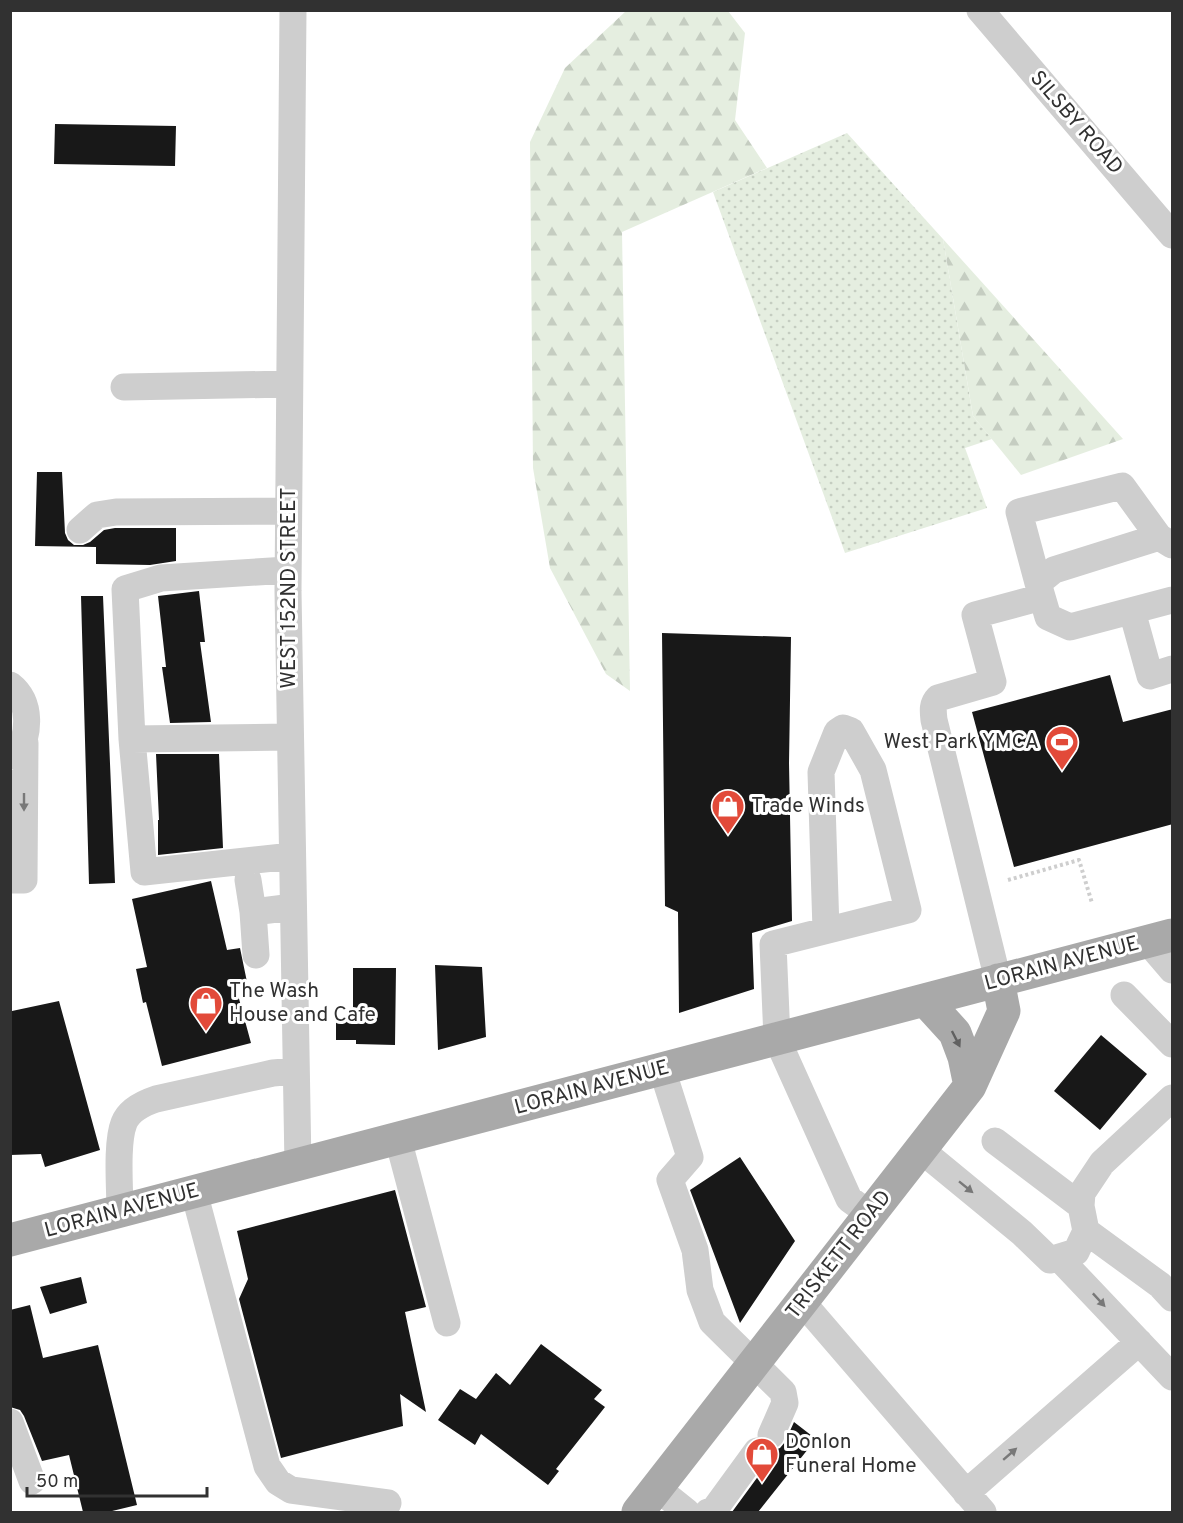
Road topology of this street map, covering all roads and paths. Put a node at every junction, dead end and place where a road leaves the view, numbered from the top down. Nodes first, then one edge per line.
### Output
1 (293, 10) edge
2 (980, 10) edge
3 (1173, 235) edge
4 (290, 384) junction
5 (124, 387) dead end
6 (288, 512) junction
7 (80, 530) dead end
8 (1166, 541) edge
9 (288, 570) junction
10 (1040, 590) junction
11 (1173, 600) edge
12 (1132, 611) junction
13 (1173, 669) edge
14 (10, 685) edge
15 (290, 737) junction
16 (132, 739) junction
17 (18, 754) edge
18 (292, 856) junction
19 (10, 880) edge
20 (248, 880) dead end
21 (1008, 880) dead end
22 (1092, 903) dead end
23 (293, 907) junction
24 (253, 912) junction
25 (826, 930) junction
26 (1160, 938) edge
27 (256, 955) dead end
28 (1173, 970) edge
29 (998, 980) junction
30 (1124, 995) dead end
31 (925, 1000) junction
32 (777, 1039) junction
33 (1173, 1044) edge
34 (662, 1069) junction
35 (296, 1071) junction
36 (970, 1086) junction
37 (1173, 1098) edge
38 (398, 1139) junction
39 (995, 1141) dead end
40 (921, 1150) junction
41 (298, 1166) junction
42 (194, 1192) junction
43 (1081, 1206) junction
44 (120, 1212) junction
45 (871, 1215) junction
46 (1086, 1232) junction
47 (10, 1240) edge
48 (1059, 1258) junction
49 (1173, 1298) edge
50 (803, 1303) junction
51 (447, 1323) dead end
52 (1139, 1342) junction
53 (756, 1363) junction
54 (1173, 1377) edge
55 (10, 1422) edge
56 (32, 1481) dead end
57 (647, 1500) edge
58 (388, 1503) dead end
59 (974, 1503) edge
60 (687, 1512) edge
61 (708, 1512) edge

1 - 4 street, WEST 152ND STREET
2 - 3 street, SILSBY ROAD
4 - 5 street
4 - 6 street, WEST 152ND STREET
6 - 7 street
6 - 9 street, WEST 152ND STREET
8 - 10 street
8 - 10 street
9 - 15 street, WEST 152ND STREET
9 - 16 street
10 - 12 street
10 - 29 street
11 - 12 street
12 - 13 street
14 - 17 street
15 - 16 street
15 - 18 street, WEST 152ND STREET
16 - 18 street
17 -> 19 street
18 - 23 street, WEST 152ND STREET
20 - 24 street
21 - 22 path
23 - 24 street
23 - 35 street, WEST 152ND STREET
24 - 27 street
25 - 25 street
25 - 32 street
26 - 28 street
26 - 29 main road, LORAIN AVENUE
29 - 31 main road, LORAIN AVENUE
29 - 36 main road, TRISKETT ROAD
30 - 33 street
31 - 32 main road, LORAIN AVENUE
31 -> 36 main road
32 - 34 main road, LORAIN AVENUE
32 - 45 street
34 - 38 main road, LORAIN AVENUE
34 - 53 street
35 - 41 street, WEST 152ND STREET
35 - 44 street
36 - 40 main road, TRISKETT ROAD
37 - 43 street
38 - 41 main road, LORAIN AVENUE
38 - 51 street
39 - 43 street
40 - 45 main road, TRISKETT ROAD
40 -> 48 street
41 - 42 main road, LORAIN AVENUE
42 - 44 main road, LORAIN AVENUE
42 - 58 street
43 - 46 street
44 - 47 main road, LORAIN AVENUE
45 - 50 main road, TRISKETT ROAD
46 - 48 street
46 - 49 street
48 -> 52 street
50 - 53 main road, TRISKETT ROAD
50 - 59 street
52 - 54 street
59 -> 52 street
53 - 57 main road, TRISKETT ROAD
53 - 61 street
55 - 56 street
57 - 60 street

